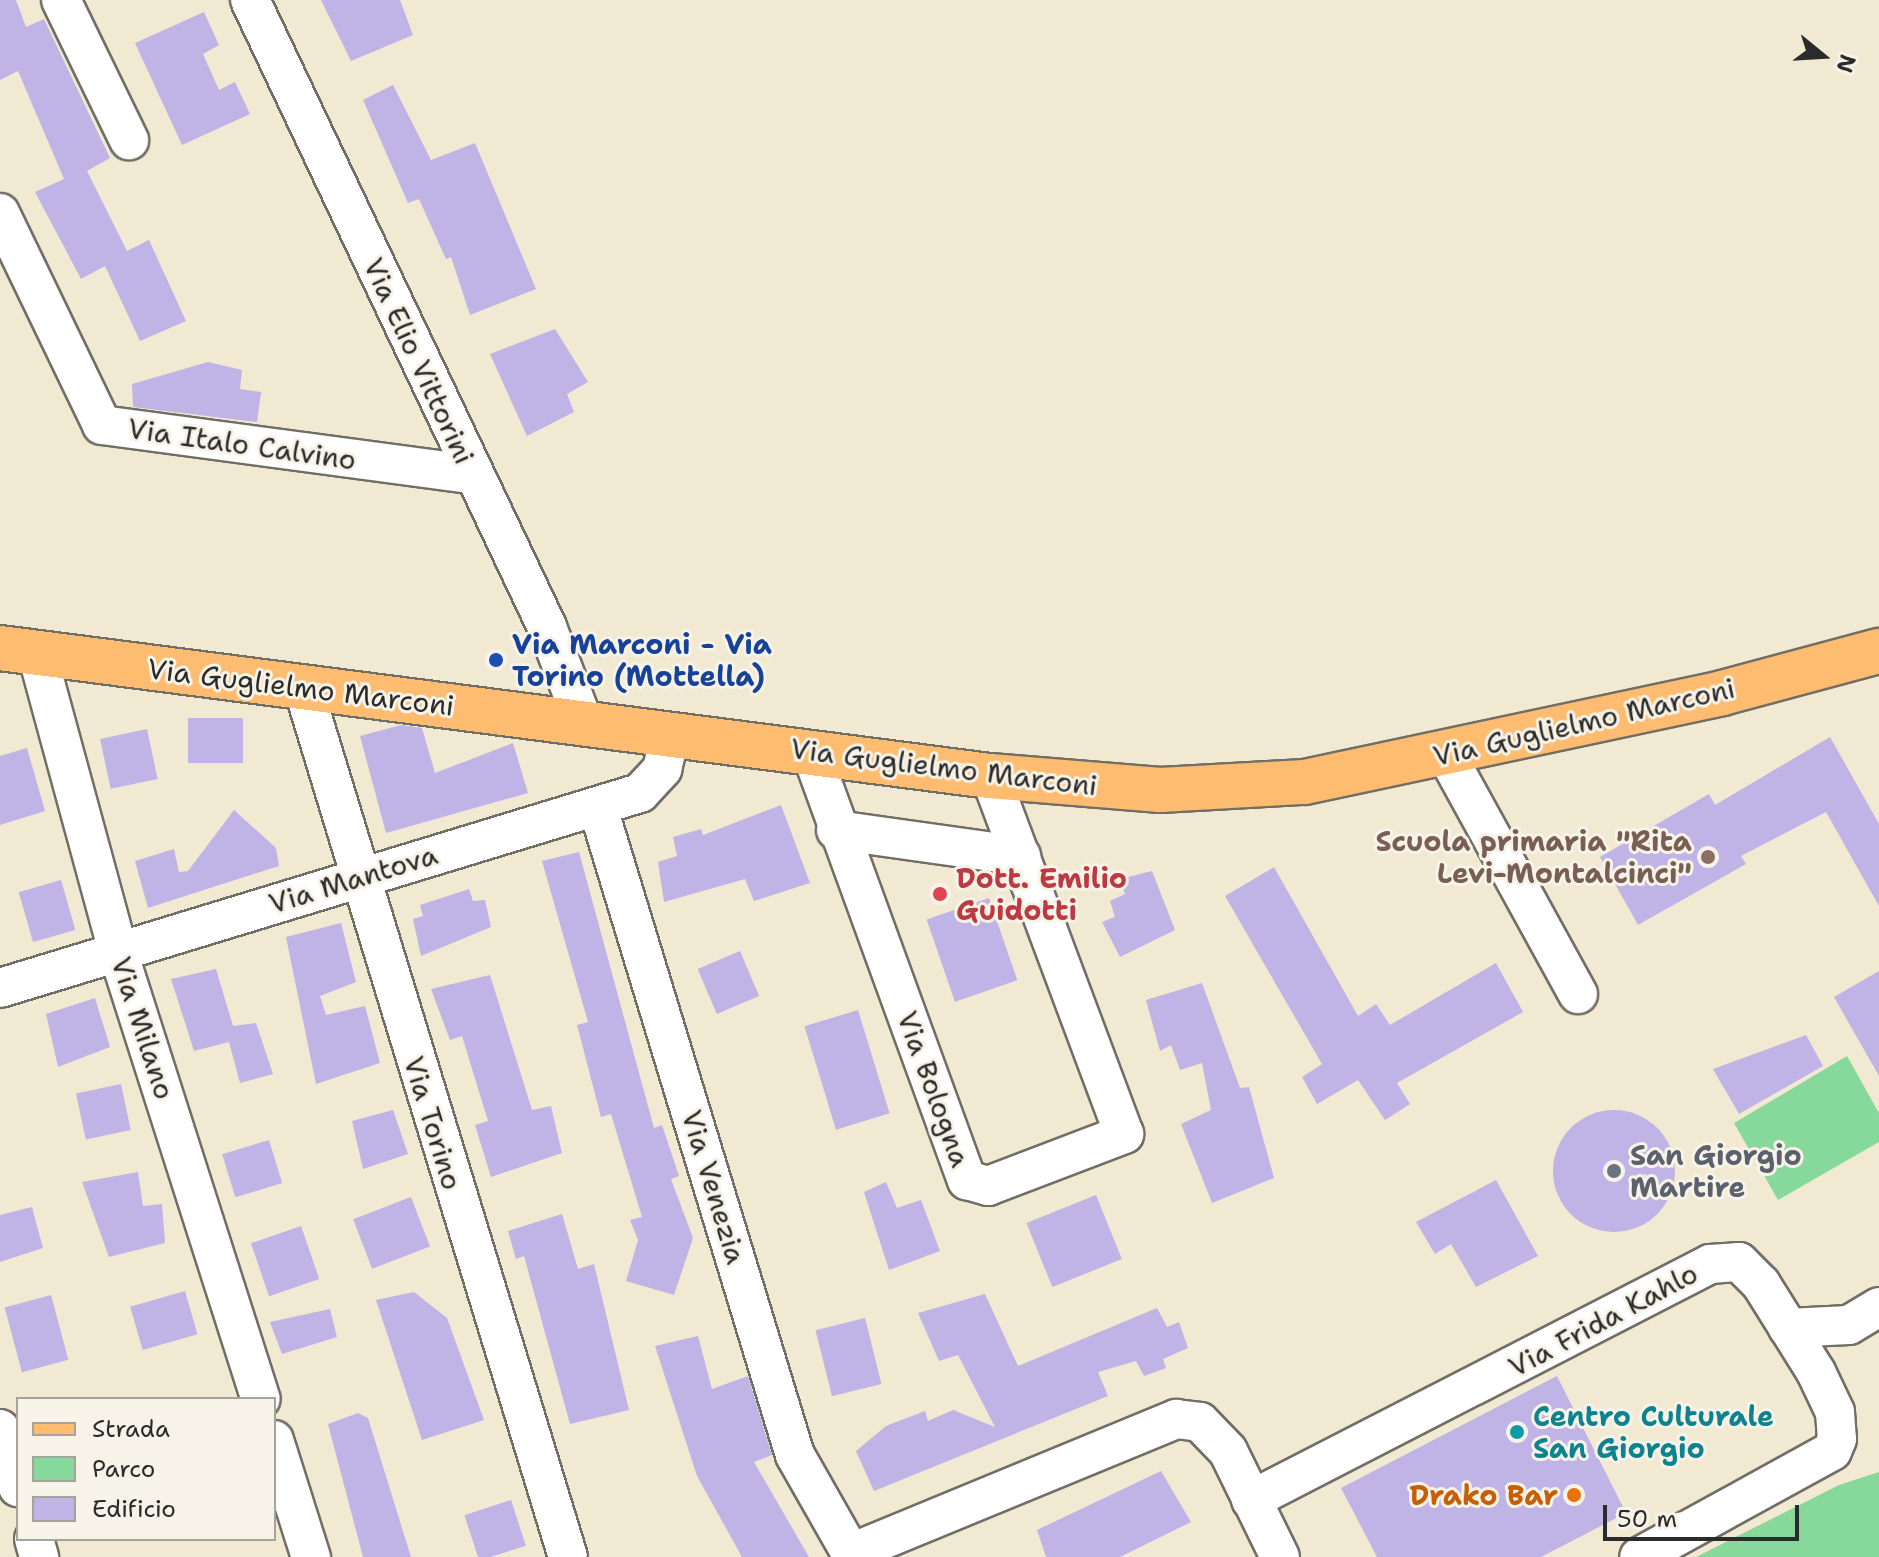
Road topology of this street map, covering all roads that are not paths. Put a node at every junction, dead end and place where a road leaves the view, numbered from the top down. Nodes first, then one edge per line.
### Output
1 (61, 0) edge
2 (250, 0) edge
3 (129, 140) dead end
4 (0, 213) edge
5 (471, 474) junction
6 (18, 651) edge
7 (1879, 651) edge
8 (303, 687) junction
9 (584, 724) junction
10 (671, 734) junction
11 (811, 752) junction
12 (1446, 754) junction
13 (990, 776) junction
14 (598, 808) junction
15 (836, 830) junction
16 (1021, 856) junction
17 (358, 876) junction
18 (118, 952) junction
19 (0, 988) edge
20 (1578, 994) dead end
21 (1864, 1316) edge
22 (1788, 1328) junction
23 (1816, 1372) junction
24 (260, 1397) edge
25 (0, 1429) edge
26 (276, 1446) edge
27 (16, 1481) edge
28 (1251, 1500) junction
29 (852, 1555) edge
30 (311, 1557) edge
31 (568, 1557) edge
32 (1280, 1557) edge
33 (1639, 1557) edge

1 - 3 street
2 - 5 street, Via Elio Vittorini
4 - 5 street, Via Italo Calvino
5 - 9 street, Via Elio Vittorini
6 - 8 main road, Via Guglielmo Marconi
6 - 18 street, Via Milano
7 - 12 main road, Via Guglielmo Marconi
8 - 9 main road, Via Guglielmo Marconi
8 - 17 street, Via Torino
9 - 10 main road, Via Guglielmo Marconi
10 - 11 main road, Via Guglielmo Marconi
10 - 14 street, Via Mantova
11 - 13 main road, Via Guglielmo Marconi
11 - 15 street, Via Bologna
12 - 13 main road, Via Guglielmo Marconi
12 - 20 street
13 - 16 street, Via Bologna
14 - 17 street, Via Mantova
14 - 29 street, Via Venezia
15 - 16 street
15 - 16 street, Via Bologna
17 - 18 street, Via Mantova
17 - 31 street, Via Torino
18 - 19 street, Via Mantova
18 - 24 street, Via Milano
21 - 22 street
21 - 23 street
22 - 23 street, Via Frida Kahlo
22 - 28 street, Via Frida Kahlo
23 - 33 street, Via Frida Kahlo
25 - 27 street
26 - 30 street
28 - 29 street
28 - 32 street

